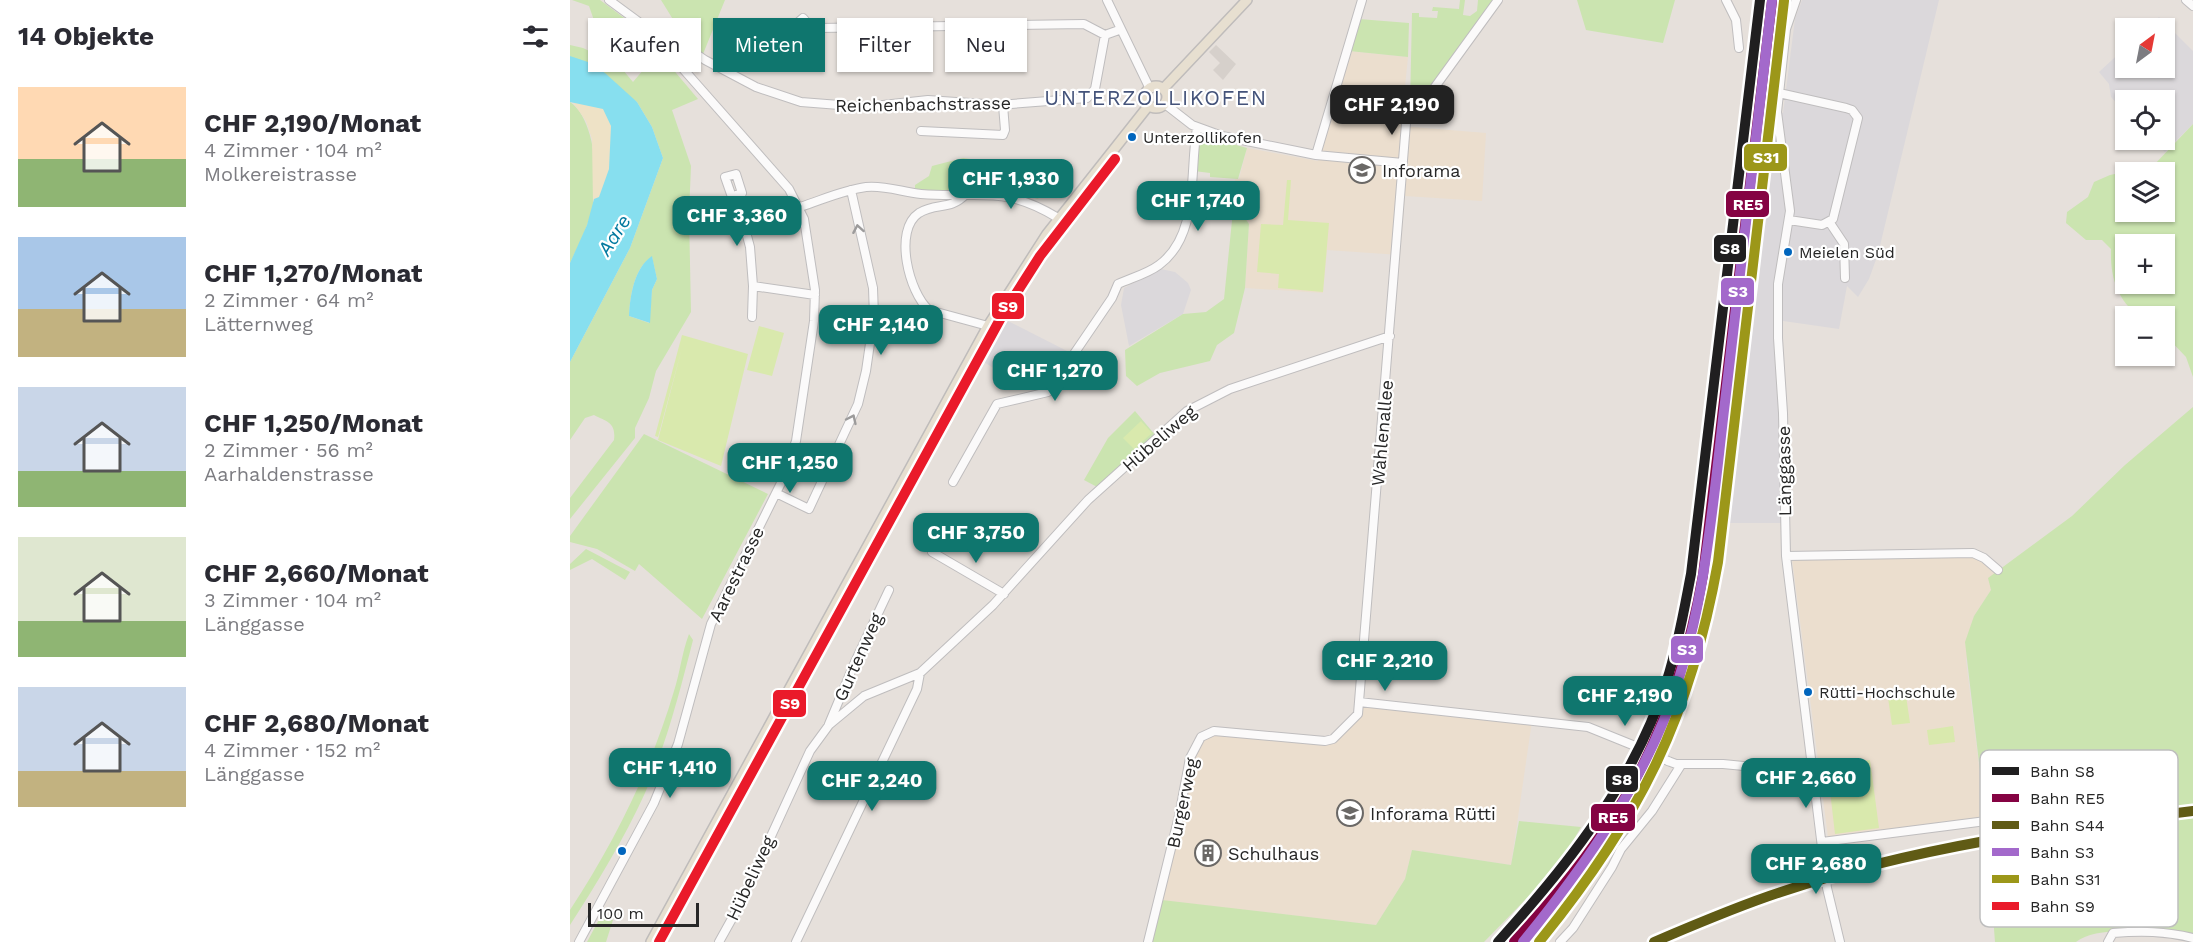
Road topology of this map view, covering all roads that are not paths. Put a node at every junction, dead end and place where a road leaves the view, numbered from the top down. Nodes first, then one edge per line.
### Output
1 (609, 0) edge
2 (1107, 0) edge
3 (1247, 0) edge
4 (1362, 0) edge
5 (1498, 0) edge
6 (1726, 0) edge
7 (1796, 0) edge
8 (2186, 0) edge
9 (2193, 6) edge
10 (633, 18) edge
11 (825, 27) edge
12 (1119, 30) junction
13 (1105, 35) junction
14 (1739, 48) dead end
15 (701, 58) edge
16 (685, 72) edge
17 (1150, 89) junction
18 (1163, 89) junction
19 (1779, 93) junction
20 (1165, 104) junction
21 (1003, 105) junction
22 (1149, 105) junction
23 (1197, 128) junction
24 (921, 131) dead end
25 (1316, 155) junction
26 (1403, 163) junction
27 (851, 190) junction
28 (966, 194) junction
29 (736, 195) dead end
30 (800, 207) junction
31 (1058, 218) junction
32 (1789, 220) junction
33 (1830, 223) junction
34 (1845, 278) dead end
35 (753, 286) junction
36 (815, 295) junction
37 (752, 317) dead end
38 (988, 326) junction
39 (1390, 336) junction
40 (953, 482) dead end
41 (776, 493) junction
42 (932, 552) dead end
43 (1786, 556) junction
44 (1998, 570) dead end
45 (889, 590) dead end
46 (1004, 594) junction
47 (920, 673) junction
48 (1359, 702) junction
49 (829, 725) junction
50 (1681, 765) junction
51 (1815, 773) junction
52 (1980, 822) edge
53 (1822, 842) junction
54 (2193, 938) edge
55 (579, 942) edge
56 (651, 942) edge
57 (719, 942) edge
58 (796, 942) edge
59 (1148, 942) edge
60 (1560, 942) edge
61 (1840, 942) edge
62 (2108, 942) edge

1 - 10 street
2 - 12 street
3 - 18 main road
4 - 25 street
5 - 26 street, Wahlenallee
6 - 14 street
7 - 19 street, Länggasse
8 - 9 street
11 - 13 street
12 - 13 street
12 - 17 street
13 - 21 street, Reichenbachstrasse
15 - 21 street, Reichenbachstrasse
16 - 30 street, Aarestrasse
17 - 18 main road
17 - 22 main road
18 - 20 main road
19 - 32 street, Länggasse
19 - 33 street
20 - 22 main road
20 - 23 street
21 - 24 street
22 - 31 main road
23 - 25 street
23 - 40 street
25 - 26 street
26 - 39 street, Wahlenallee
27 - 28 street
27 - 30 street
41 -> 27 street
28 - 31 street
28 - 38 street
29 - 35 street
30 - 36 street, Aarestrasse
31 - 38 main road
32 - 33 street
32 - 43 street, Länggasse
33 - 34 street
35 - 36 street
35 - 37 street
36 - 41 street, Aarestrasse
38 - 56 main road
39 - 46 street, Hübeliweg
39 - 48 street, Wahlenallee
41 - 55 street, Aarestrasse
42 - 46 street
43 - 44 street
43 - 51 street, Länggasse
45 - 49 street, Gurtenweg
46 - 47 street, Hübeliweg
47 - 49 street, Hübeliweg
47 - 58 street
48 - 50 street, bridge
48 - 59 street, Burgerweg
49 - 57 street, Hübeliweg
50 - 51 street
50 - 60 street
51 - 53 street, Länggasse
52 - 53 street
53 - 61 street, Länggasse
54 - 62 street

